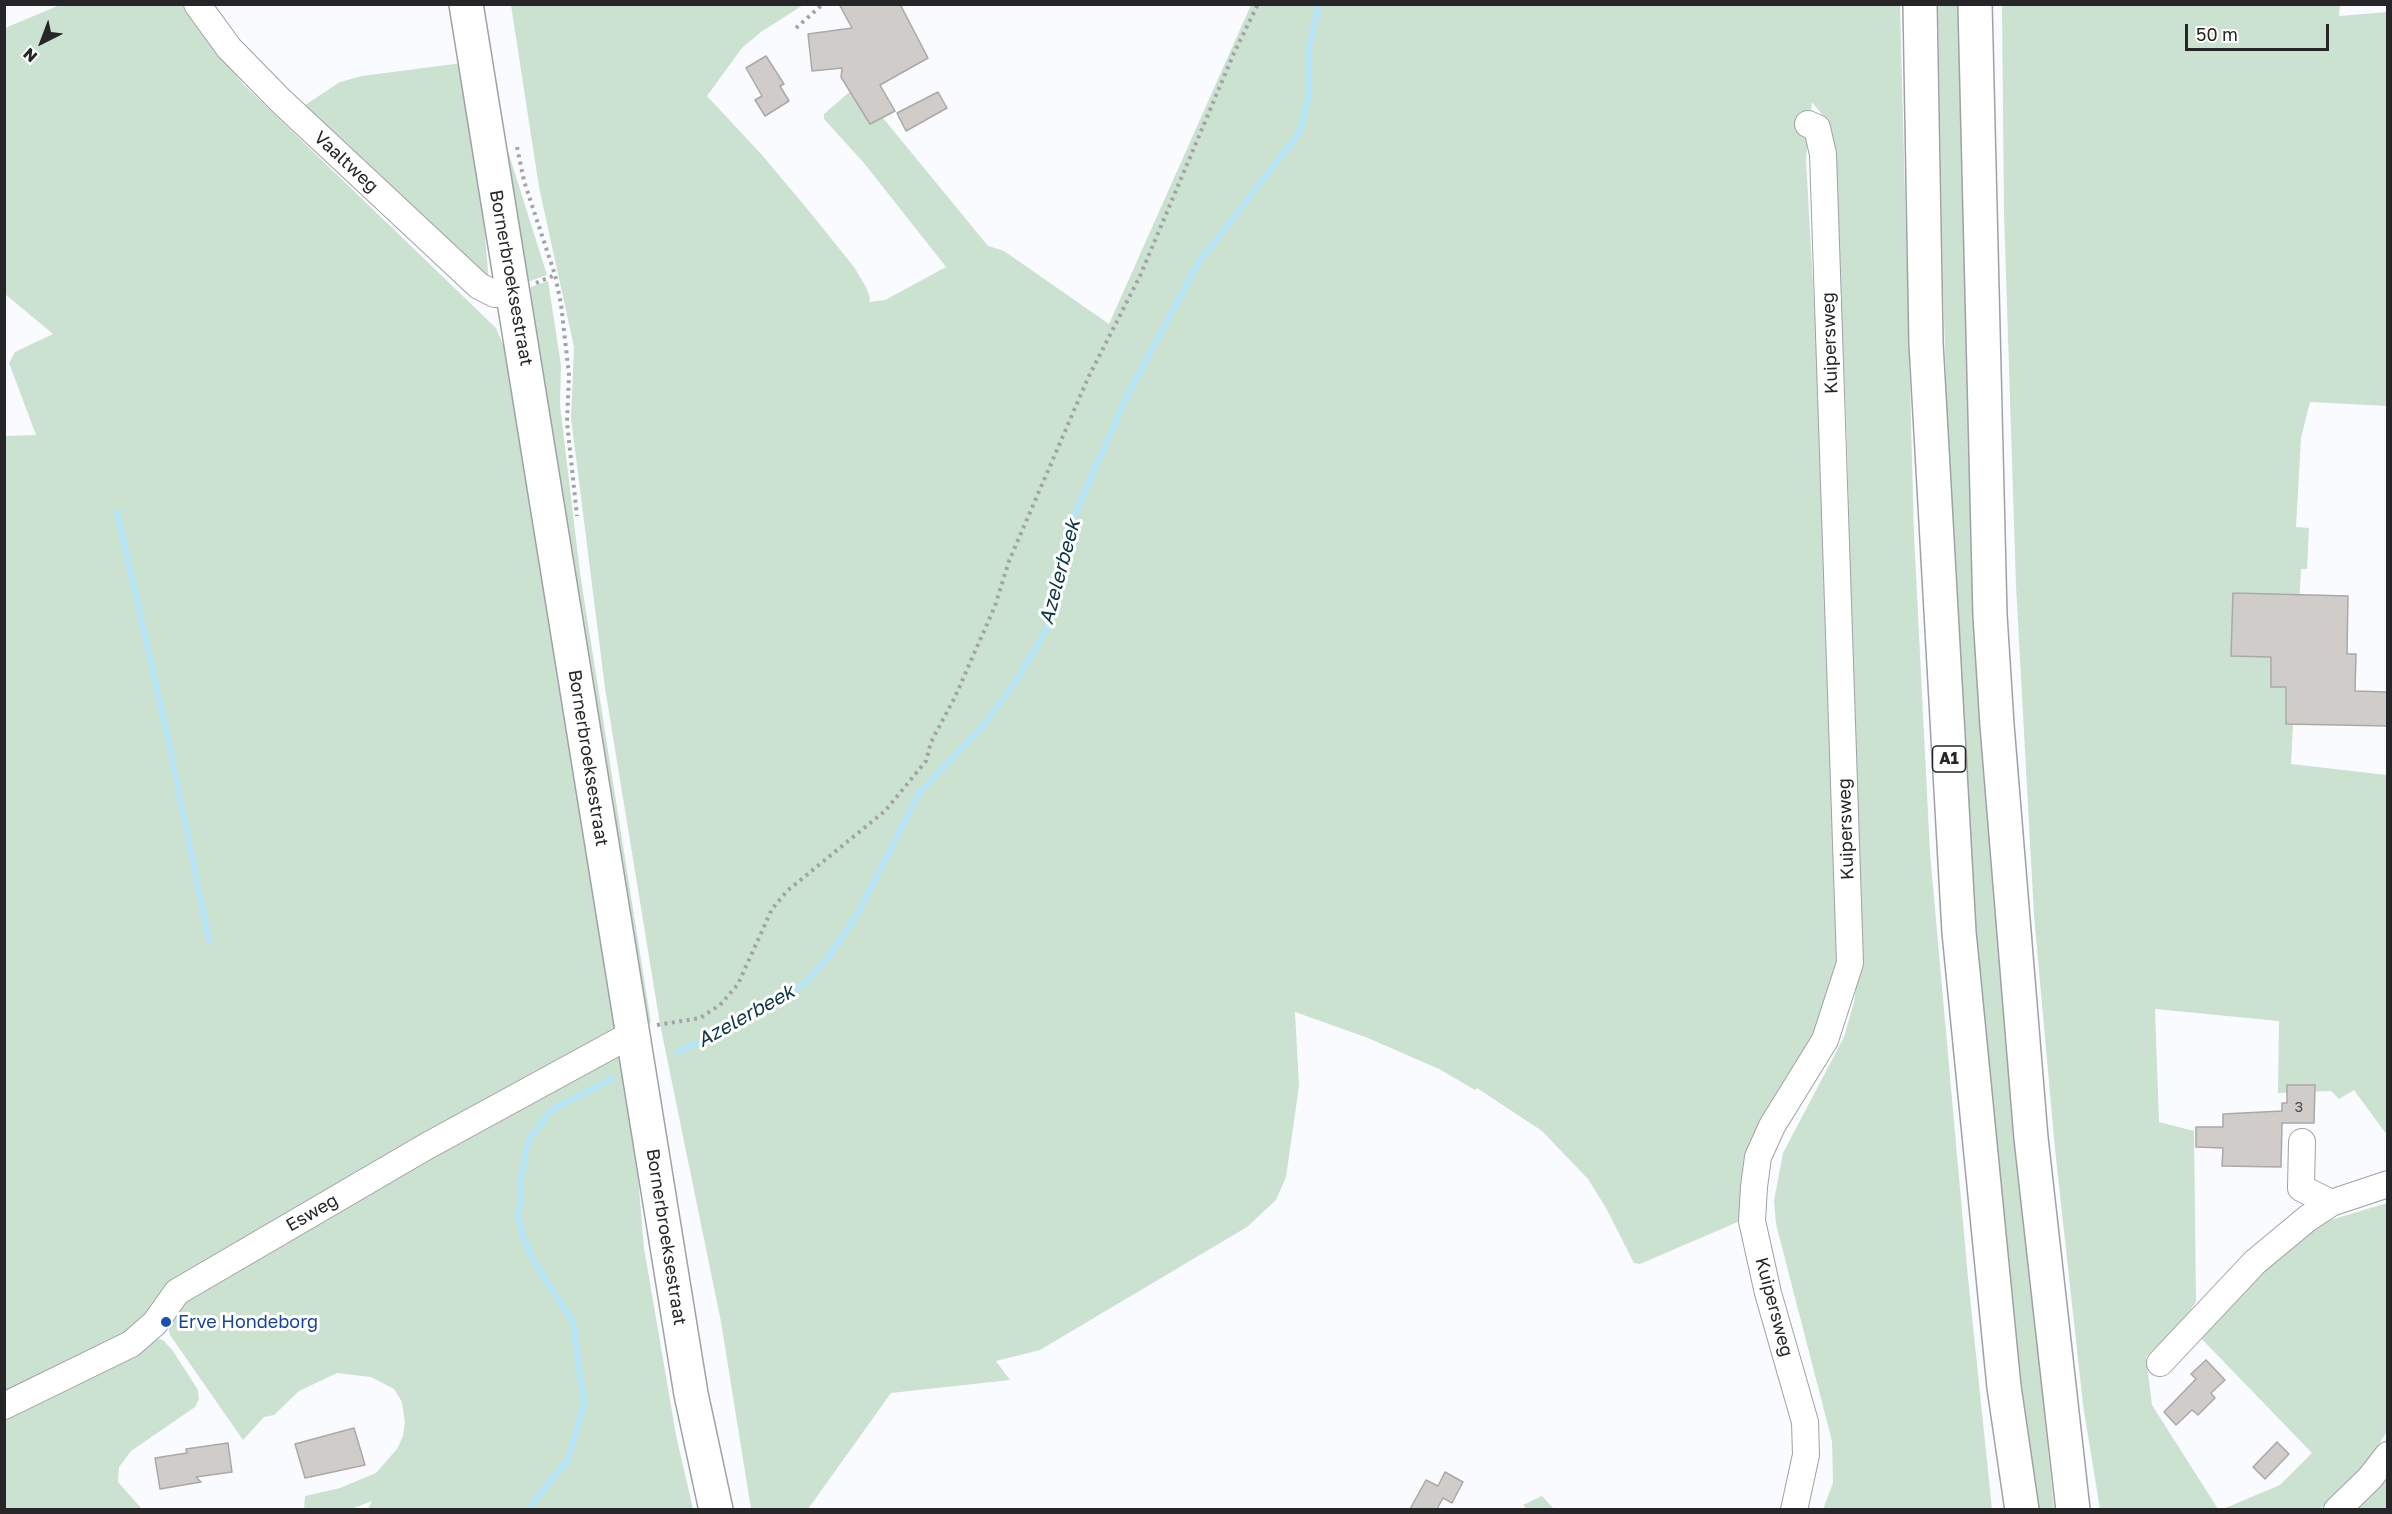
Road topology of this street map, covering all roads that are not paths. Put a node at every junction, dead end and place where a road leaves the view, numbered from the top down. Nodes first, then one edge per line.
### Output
1 (197, 4) edge
2 (466, 4) edge
3 (1920, 4) edge
4 (1975, 4) edge
5 (1808, 123) dead end
6 (513, 292) junction
7 (648, 1024) junction
8 (2302, 1142) dead end
9 (2388, 1184) edge
10 (2331, 1203) junction
11 (2160, 1363) dead end
12 (4, 1406) edge
13 (2388, 1455) edge
14 (716, 1509) edge
15 (1794, 1509) edge
16 (2022, 1509) edge
17 (2073, 1509) edge
18 (2337, 1509) edge

1 - 6 street, Vaaltweg
2 - 6 main road, Bornerbroeksestraat
3 - 16 main road, A1
4 - 17 main road
5 - 15 street, Kuipersweg
6 - 7 main road, Bornerbroeksestraat
7 - 12 street, Esweg
7 - 14 main road, Bornerbroeksestraat
8 - 10 street
9 - 10 street
10 - 11 street
13 - 18 street

